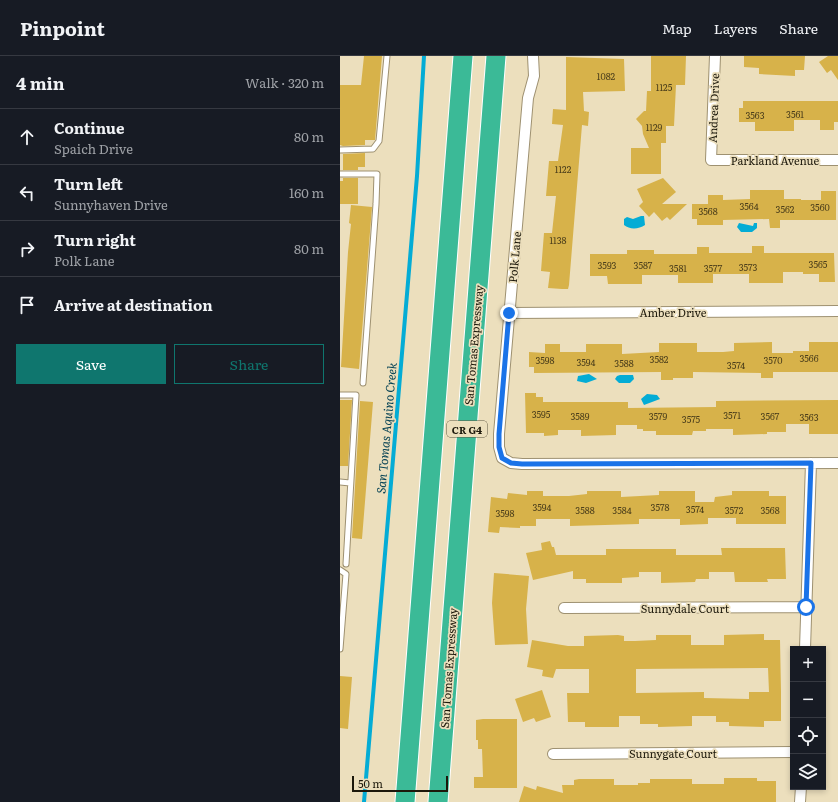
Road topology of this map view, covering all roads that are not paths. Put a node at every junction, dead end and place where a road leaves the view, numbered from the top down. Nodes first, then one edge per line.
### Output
1 (387, 56) edge
2 (463, 56) edge
3 (496, 56) edge
4 (533, 56) edge
5 (715, 56) edge
6 (340, 150) edge
7 (711, 160) joint
8 (838, 160) edge
9 (340, 174) edge
10 (838, 311) edge
11 (509, 313) junction
12 (363, 383) dead end
13 (340, 395) edge
14 (811, 463) junction
15 (838, 463) edge
16 (340, 482) edge
17 (350, 483) junction
18 (346, 564) dead end
19 (340, 570) edge
20 (806, 607) junction
21 (564, 608) dead end
22 (805, 646) edge
23 (340, 648) edge
24 (790, 752) edge
25 (553, 754) dead end
26 (801, 790) edge
27 (405, 802) edge
28 (438, 802) edge
29 (800, 802) edge

1 - 6 lane
2 - 27 highway, CR G4
3 - 28 highway, San Tomas Expressway / CR G4
4 - 11 street, Polk Lane
5 - 7 street, Andrea Drive
7 - 8 street, Parkland Avenue
9 - 12 lane
10 - 11 street, Amber Drive
11 - 14 street, Polk Lane
13 - 17 lane
14 - 15 street
14 - 20 street
16 - 17 lane
17 - 18 lane
19 - 23 lane
20 - 21 street, Sunnydale Court
20 - 22 street
24 - 25 street, Sunnygate Court
26 - 29 street

